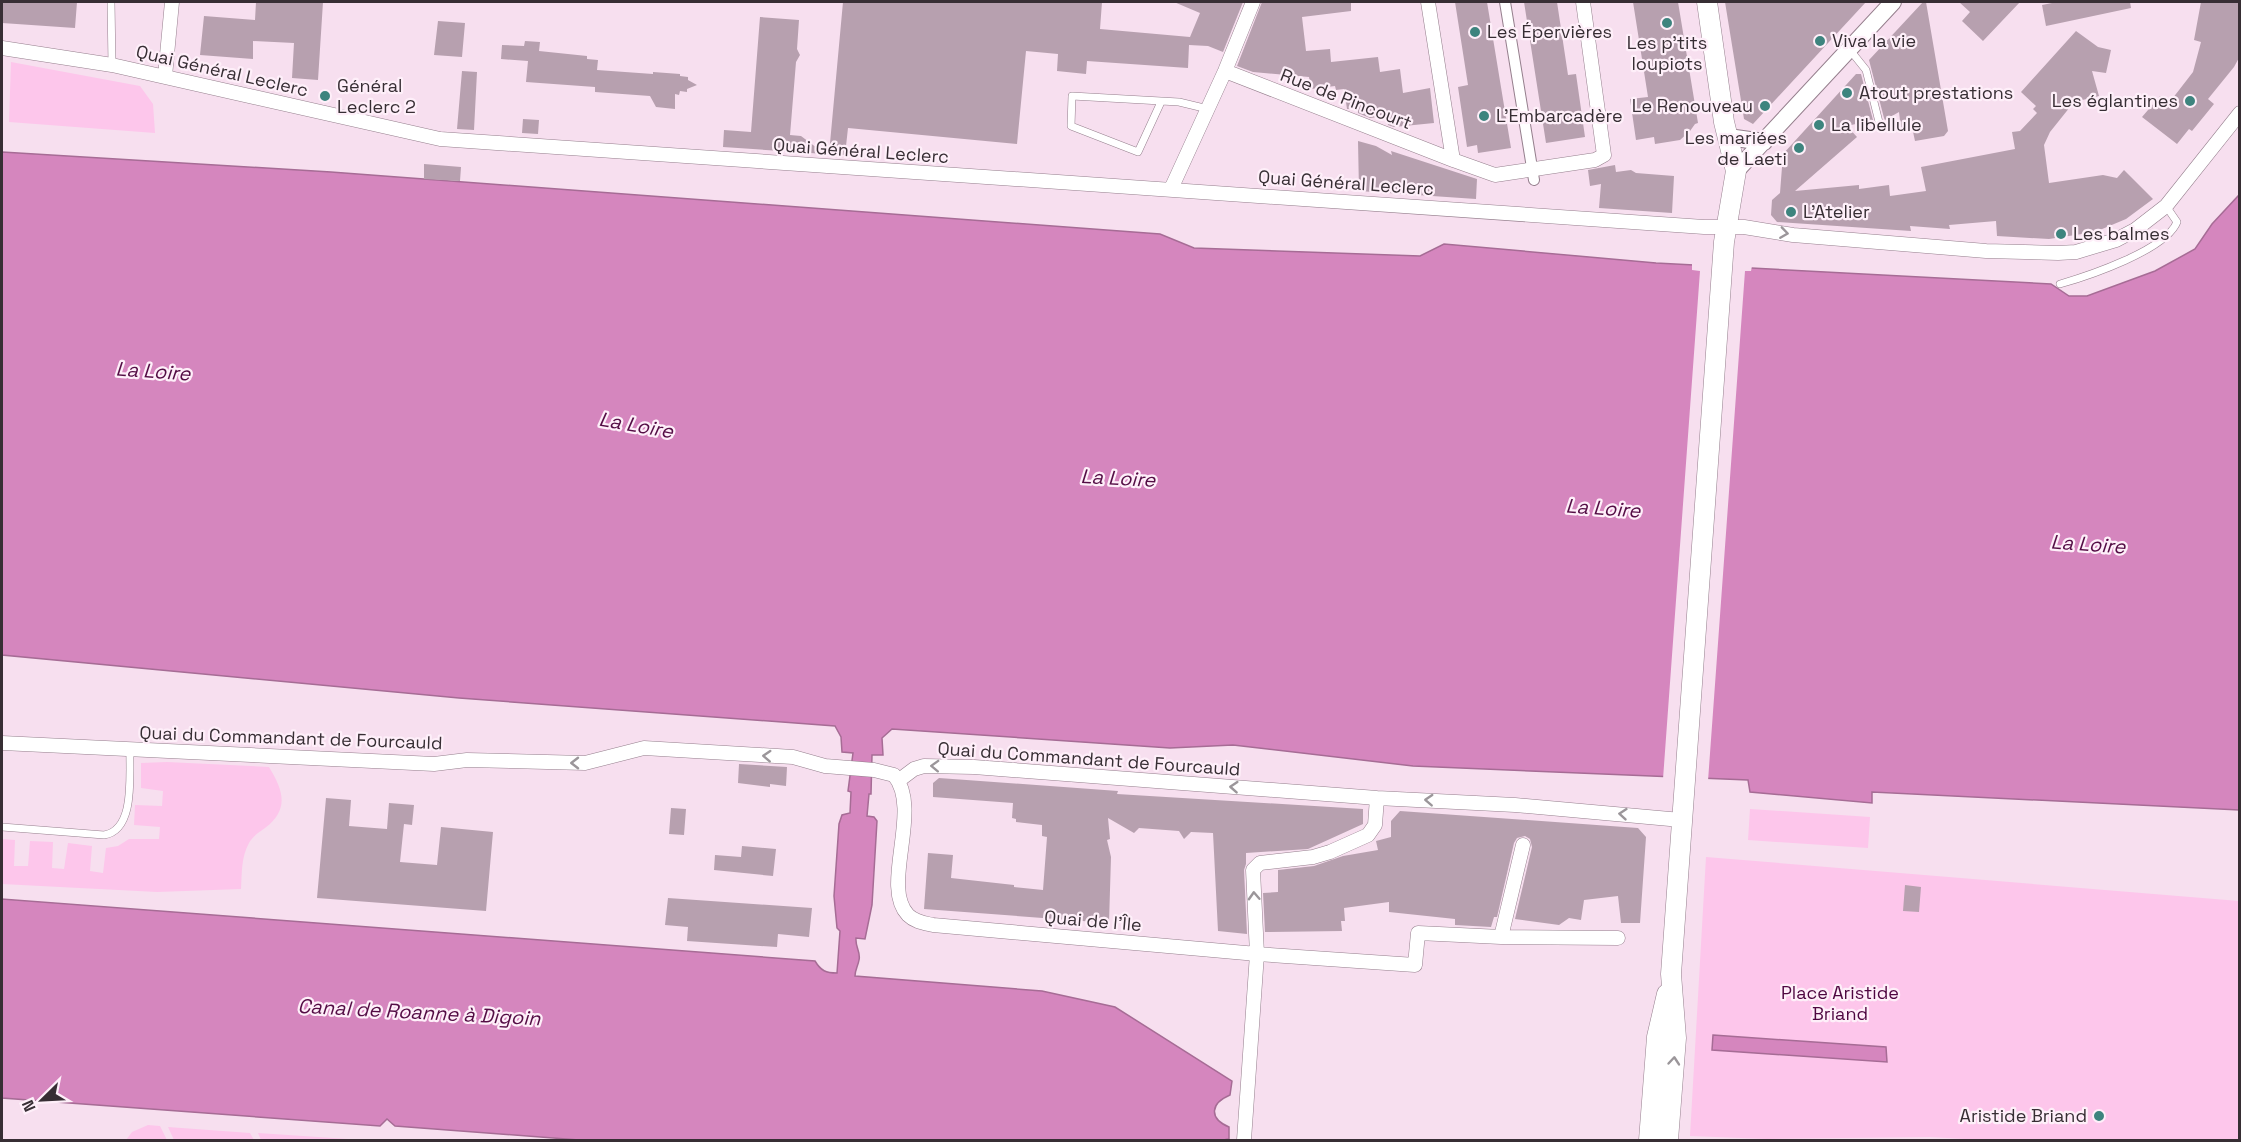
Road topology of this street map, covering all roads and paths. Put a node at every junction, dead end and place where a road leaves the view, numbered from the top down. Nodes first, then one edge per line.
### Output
1 (111, 2) edge
2 (172, 2) edge
3 (1254, 2) edge
4 (1428, 2) edge
5 (1505, 2) edge
6 (1583, 2) edge
7 (1707, 2) edge
8 (1893, 2) edge
9 (2, 48) edge
10 (1850, 50) junction
11 (112, 64) junction
12 (1225, 71) junction
13 (165, 76) junction
14 (1161, 102) junction
15 (1208, 109) junction
16 (2240, 112) edge
17 (1879, 122) dead end
18 (1728, 137) junction
19 (1764, 142) junction
20 (1453, 160) junction
21 (1736, 171) junction
22 (1533, 175) junction
23 (1171, 189) junction
24 (2166, 206) junction
25 (1725, 235) junction
26 (2060, 284) dead end
27 (2, 743) edge
28 (130, 749) junction
29 (898, 781) junction
30 (1377, 798) junction
31 (1681, 820) junction
32 (2, 827) edge
33 (1523, 845) dead end
34 (1501, 937) junction
35 (1618, 938) dead end
36 (1257, 954) junction
37 (1660, 1119) junction
38 (1244, 1140) edge
39 (1649, 1140) edge
40 (1668, 1140) edge

1 - 11 lane
2 - 13 street
3 - 12 street
4 - 20 street
5 - 22 street
6 - 22 street, Rue de Pincourt
7 - 18 main road
8 - 10 street
9 - 11 street, Quai Général Leclerc
10 - 17 lane
10 - 19 street
11 - 13 street, Quai Général Leclerc
12 - 15 street
12 - 20 street, Rue de Pincourt
13 - 23 street, Quai Général Leclerc
14 - 14 lane
14 - 15 lane
15 - 23 street
16 - 24 street, Quai Général Leclerc
18 - 19 street
18 - 21 main road
19 - 21 street
20 - 22 street, Rue de Pincourt
21 - 25 main road
23 - 25 street, Quai Général Leclerc
25 -> 24 street, Quai Général Leclerc
24 - 26 lane
25 - 31 main road
27 - 28 street, Quai du Commandant de Fourcauld
29 -> 28 street, Quai du Commandant de Fourcauld
28 - 32 lane
30 -> 29 street, Quai du Commandant de Fourcauld
29 - 36 street, Quai de l'Île
31 -> 30 street, Quai du Commandant de Fourcauld
36 -> 30 street
31 - 37 main road
33 - 34 street
34 - 35 street
34 - 36 street, Quai de l'Île
36 - 38 street
37 - 39 main road
37 - 40 main road

